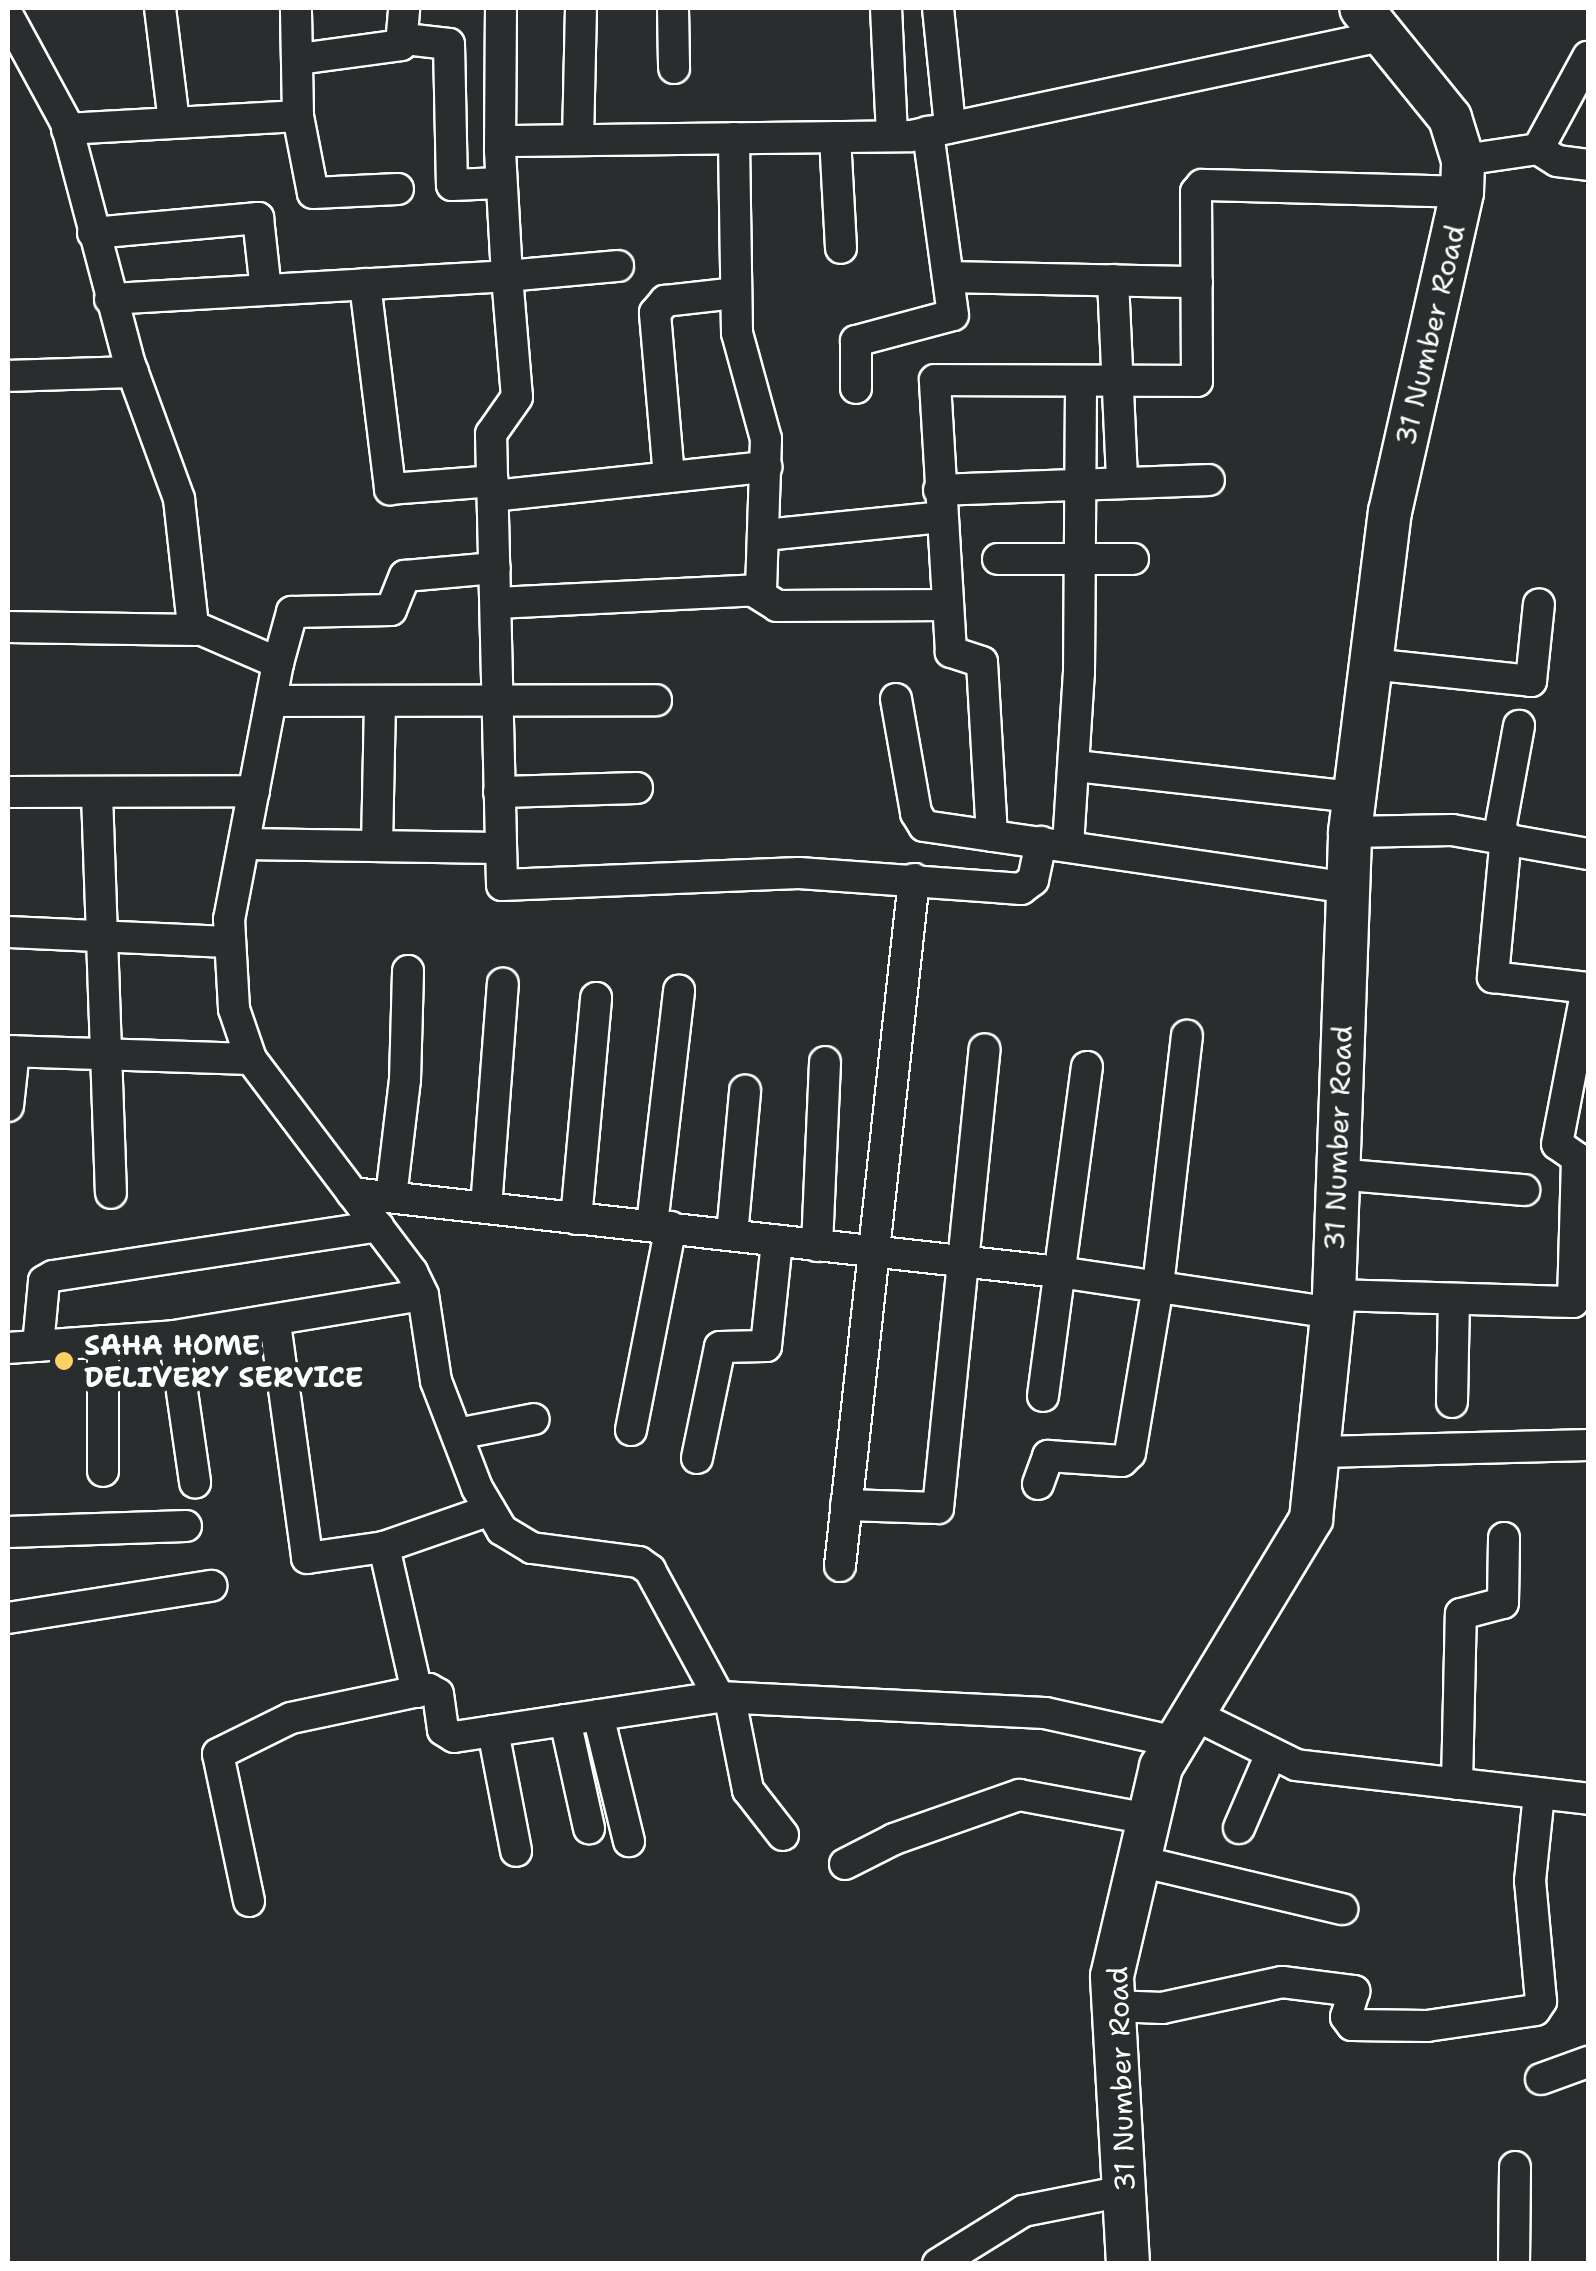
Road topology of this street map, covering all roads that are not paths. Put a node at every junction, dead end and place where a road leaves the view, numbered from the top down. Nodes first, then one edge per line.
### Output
1 (160, 8) edge
2 (296, 8) edge
3 (404, 8) edge
4 (501, 8) edge
5 (581, 8) edge
6 (673, 8) edge
7 (886, 8) edge
8 (938, 8) edge
9 (8, 16) edge
10 (1371, 22) edge
11 (405, 39) junction
12 (1588, 57) edge
13 (300, 59) junction
14 (674, 68) dead end
15 (22, 69) edge
16 (298, 116) junction
17 (174, 122) junction
18 (67, 128) junction
19 (939, 130) junction
20 (892, 136) junction
21 (835, 137) junction
22 (734, 138) junction
23 (578, 140) junction
24 (500, 148) junction
25 (1538, 149) junction
26 (1588, 165) edge
27 (1462, 176) junction
28 (501, 184) junction
29 (398, 189) dead end
30 (93, 233) junction
31 (842, 248) dead end
32 (618, 266) dead end
33 (507, 276) junction
34 (948, 277) junction
35 (1113, 280) junction
36 (1198, 282) junction
37 (365, 284) junction
38 (266, 290) junction
39 (736, 294) junction
40 (110, 300) junction
41 (133, 372) junction
42 (8, 376) edge
43 (1082, 383) junction
44 (1119, 384) junction
45 (856, 388) dead end
46 (766, 468) junction
47 (670, 478) junction
48 (1209, 480) dead end
49 (1122, 481) junction
50 (1082, 482) junction
51 (493, 488) junction
52 (940, 504) junction
53 (765, 535) junction
54 (998, 559) dead end
55 (1081, 559) junction
56 (1134, 560) dead end
57 (495, 568) junction
58 (755, 592) junction
59 (498, 603) junction
60 (1538, 604) dead end
61 (948, 605) junction
62 (8, 627) edge
63 (196, 630) junction
64 (278, 663) junction
65 (1370, 664) junction
66 (896, 698) dead end
67 (656, 700) dead end
68 (271, 701) junction
69 (380, 702) junction
70 (499, 703) junction
71 (1519, 726) dead end
72 (1076, 766) junction
73 (637, 788) dead end
74 (254, 791) junction
75 (8, 792) edge
76 (499, 792) junction
77 (97, 794) junction
78 (1352, 814) junction
79 (1502, 835) junction
80 (992, 836) junction
81 (244, 844) junction
82 (1054, 844) junction
83 (377, 846) junction
84 (498, 848) junction
85 (1588, 854) edge
86 (914, 879) junction
87 (1348, 888) junction
88 (8, 932) edge
89 (99, 935) junction
90 (228, 942) junction
91 (408, 971) dead end
92 (504, 984) dead end
93 (1588, 988) edge
94 (679, 991) dead end
95 (596, 998) dead end
96 (1188, 1036) dead end
97 (985, 1049) dead end
98 (11, 1050) edge
99 (103, 1051) junction
100 (251, 1058) junction
101 (825, 1062) dead end
102 (1087, 1067) dead end
103 (745, 1092) dead end
104 (8, 1106) edge
105 (1336, 1174) junction
106 (1524, 1190) dead end
107 (111, 1193) dead end
108 (352, 1193) junction
109 (391, 1197) junction
110 (486, 1208) junction
111 (576, 1218) junction
112 (378, 1226) junction
113 (661, 1226) junction
114 (732, 1235) junction
115 (777, 1241) junction
116 (817, 1246) junction
117 (869, 1253) junction
118 (962, 1262) junction
119 (1059, 1272) junction
120 (1158, 1286) junction
121 (423, 1296) junction
122 (1454, 1299) junction
123 (1333, 1304) junction
124 (275, 1323) junction
125 (174, 1336) junction
126 (103, 1341) junction
127 (38, 1346) junction
128 (8, 1348) edge
129 (1044, 1396) dead end
130 (1452, 1402) dead end
131 (534, 1419) dead end
132 (631, 1430) dead end
133 (456, 1434) junction
134 (1588, 1445) edge
135 (1318, 1452) junction
136 (697, 1458) dead end
137 (103, 1471) dead end
138 (195, 1482) dead end
139 (1038, 1484) dead end
140 (846, 1506) junction
141 (490, 1510) junction
142 (186, 1526) dead end
143 (8, 1532) edge
144 (1504, 1538) dead end
145 (384, 1547) junction
146 (840, 1566) dead end
147 (211, 1586) dead end
148 (8, 1618) edge
149 (417, 1692) junction
150 (724, 1698) junction
151 (598, 1715) junction
152 (564, 1720) junction
153 (1184, 1728) junction
154 (493, 1731) junction
155 (1270, 1756) junction
156 (1457, 1784) junction
157 (1539, 1794) junction
158 (1588, 1799) edge
159 (1149, 1819) junction
160 (589, 1828) dead end
161 (1239, 1828) dead end
162 (783, 1835) dead end
163 (629, 1841) dead end
164 (516, 1851) dead end
165 (1139, 1862) junction
166 (846, 1864) dead end
167 (250, 1901) dead end
168 (1342, 1908) dead end
169 (1114, 2006) junction
170 (1588, 2062) edge
171 (1541, 2079) dead end
172 (1515, 2168) dead end
173 (1124, 2191) junction
174 (938, 2264) edge
175 (1128, 2264) edge
176 (1514, 2264) edge

1 - 17 street
2 - 13 street
3 - 11 street
4 - 24 street
5 - 23 street
6 - 14 street
7 - 20 street
8 - 19 street
9 - 15 street
10 - 19 street
10 - 27 main road
11 - 13 street
11 - 28 street
12 - 25 street
13 - 16 street
15 - 18 street
16 - 17 street
16 - 29 street
17 - 18 street
18 - 30 street
19 - 20 street
19 - 34 street
20 - 21 street
21 - 22 street
21 - 31 street
22 - 23 street
22 - 39 street
23 - 24 street
24 - 28 street
25 - 26 street
25 - 27 street
27 - 36 street
27 - 65 main road, 31 Number Road
28 - 33 street
30 - 38 street
30 - 40 street
32 - 33 street
33 - 37 street
33 - 51 street
34 - 35 street
34 - 45 street
35 - 36 street
35 - 44 street
36 - 44 street
37 - 38 street
37 - 51 street
38 - 40 street
39 - 46 street
39 - 47 street
40 - 41 street
41 - 42 street
41 - 63 street
43 - 44 street
43 - 50 street
43 - 52 street
44 - 49 street
46 - 47 street
46 - 53 street
47 - 51 street
48 - 49 street
49 - 50 street
50 - 52 street
50 - 55 street
51 - 57 street
52 - 53 street
52 - 61 street
53 - 58 street
54 - 55 street
55 - 56 street
55 - 72 street
57 - 59 street
57 - 64 street
58 - 59 street
58 - 61 street
59 - 70 street
60 - 65 street
61 - 80 street
62 - 63 street
63 - 64 street
64 - 68 street
65 - 78 main road, 31 Number Road
66 - 80 street
67 - 70 street
68 - 69 street
68 - 74 street
69 - 70 street
69 - 83 street
70 - 76 street
71 - 79 street
72 - 78 street
72 - 82 street
73 - 76 street
74 - 77 street
74 - 81 street
75 - 77 street
76 - 84 street
77 - 89 street
78 - 79 street
78 - 87 main road, 31 Number Road
79 - 85 street
79 - 93 street
80 - 82 street
81 - 83 street
81 - 90 street
82 - 86 street
82 - 87 street
83 - 84 street
84 - 86 street
86 - 117 street
87 - 105 main road, 31 Number Road
88 - 89 street
89 - 90 street
89 - 99 street
90 - 100 street
91 - 109 street
92 - 110 street
93 - 122 street
94 - 113 street
95 - 111 street
96 - 120 street
97 - 118 street
98 - 99 street
98 - 104 street
99 - 100 street
99 - 107 street
100 - 108 street
101 - 116 street
102 - 119 street
103 - 114 street
105 - 106 street
105 - 123 main road, 31 Number Road
108 - 109 street
108 - 112 street
109 - 110 street
110 - 111 street
111 - 113 street
112 - 121 street
112 - 127 street
113 - 114 street
113 - 132 street
114 - 115 street
115 - 116 street
115 - 136 street
116 - 117 street
117 - 118 street
117 - 140 street
118 - 119 street
118 - 140 street
119 - 120 street
119 - 129 street
120 - 123 street
120 - 139 street
121 - 124 street
121 - 133 street
122 - 123 street
122 - 130 street
123 - 135 main road, 31 Number Road
124 - 125 street
124 - 145 street
125 - 126 street
125 - 138 street
126 - 127 street
126 - 137 street
127 - 128 street
131 - 133 street
133 - 141 street
134 - 135 street
135 - 153 main road, 31 Number Road
140 - 146 street
141 - 145 street
141 - 150 street
142 - 143 street
144 - 156 street
145 - 149 street
147 - 148 street
149 - 154 street
149 - 167 street
150 - 151 street
150 - 153 street
150 - 162 street
151 - 152 street
151 - 163 street
152 - 154 street
152 - 160 street
153 - 155 street
153 - 159 main road, 31 Number Road
154 - 164 street
155 - 156 street
155 - 161 street
156 - 157 street
157 - 158 street
157 - 169 street
159 - 165 main road, 31 Number Road
159 - 166 street
165 - 168 street
165 - 169 main road, 31 Number Road
169 - 173 main road, 31 Number Road
170 - 171 street
172 - 176 street
173 - 174 street
173 - 175 main road, 31 Number Road

